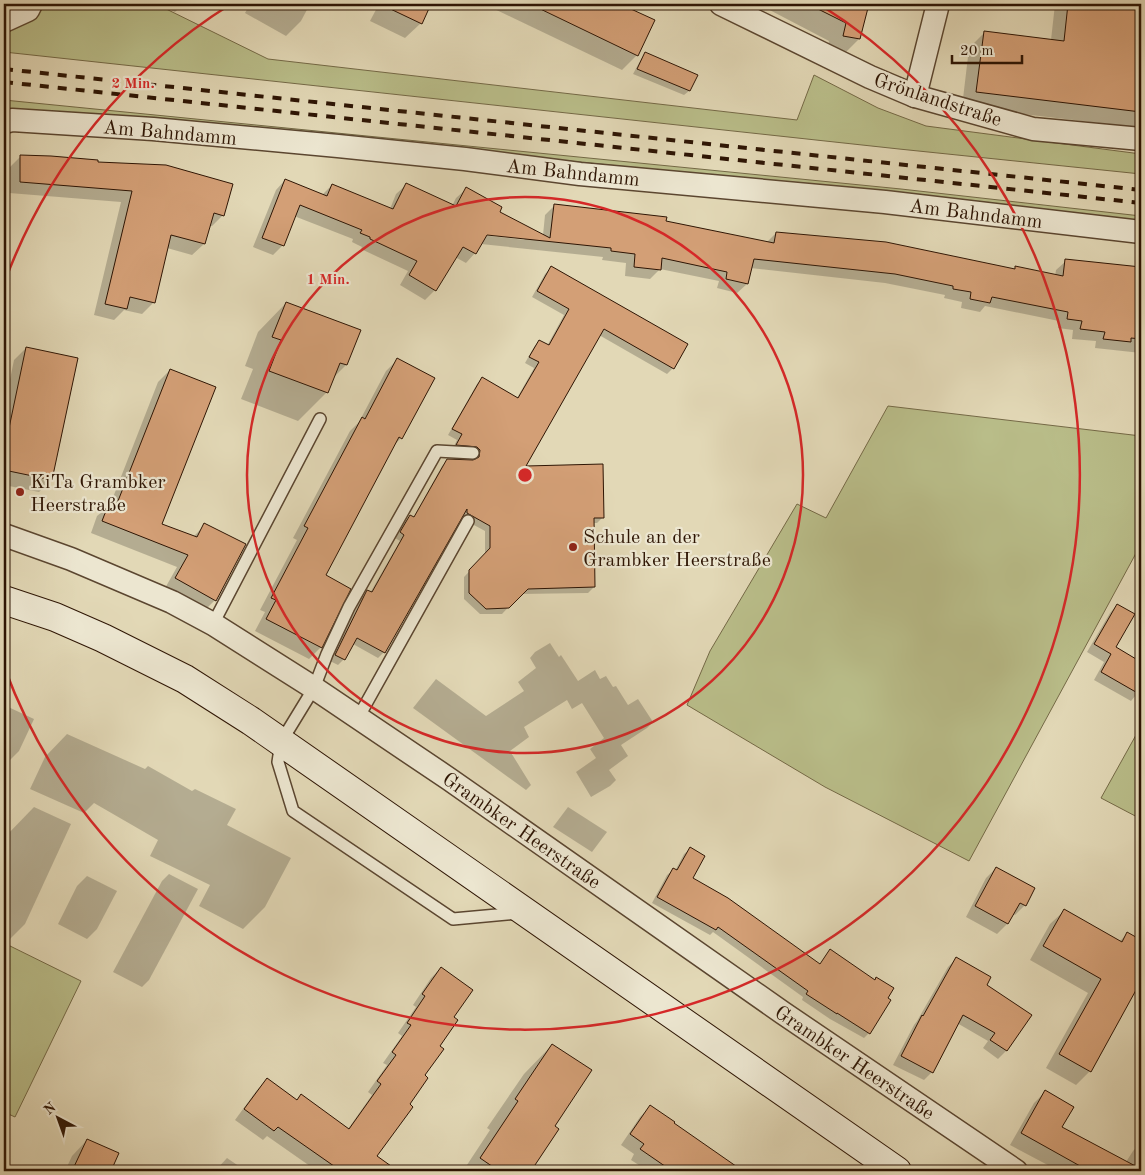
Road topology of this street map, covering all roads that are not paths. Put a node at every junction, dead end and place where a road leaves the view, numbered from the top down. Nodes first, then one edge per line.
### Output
1 (31, 4) edge
2 (720, 4) edge
3 (938, 4) edge
4 (4, 21) edge
5 (915, 96) junction
6 (4, 122) edge
7 (1141, 140) edge
8 (1141, 232) edge
9 (320, 419) dead end
10 (473, 453) dead end
11 (468, 521) dead end
12 (4, 535) edge
13 (4, 600) edge
14 (213, 624) junction
15 (314, 688) junction
16 (358, 718) junction
17 (281, 742) junction
18 (524, 912) junction
19 (886, 1168) edge
20 (1016, 1171) edge

1 - 4 street
2 - 5 street, Grönlandstraße
3 - 5 street
5 - 7 street, Grönlandstraße
6 - 8 street, Am Bahndamm
9 - 14 lane
10 - 15 lane
11 - 16 lane
12 - 14 street, Grambker Heerstraße
13 - 17 main road
14 - 15 street, Grambker Heerstraße
15 - 16 street, Grambker Heerstraße
15 - 17 lane
16 - 20 street, Grambker Heerstraße
17 - 18 main road
17 - 18 lane
18 - 19 main road

